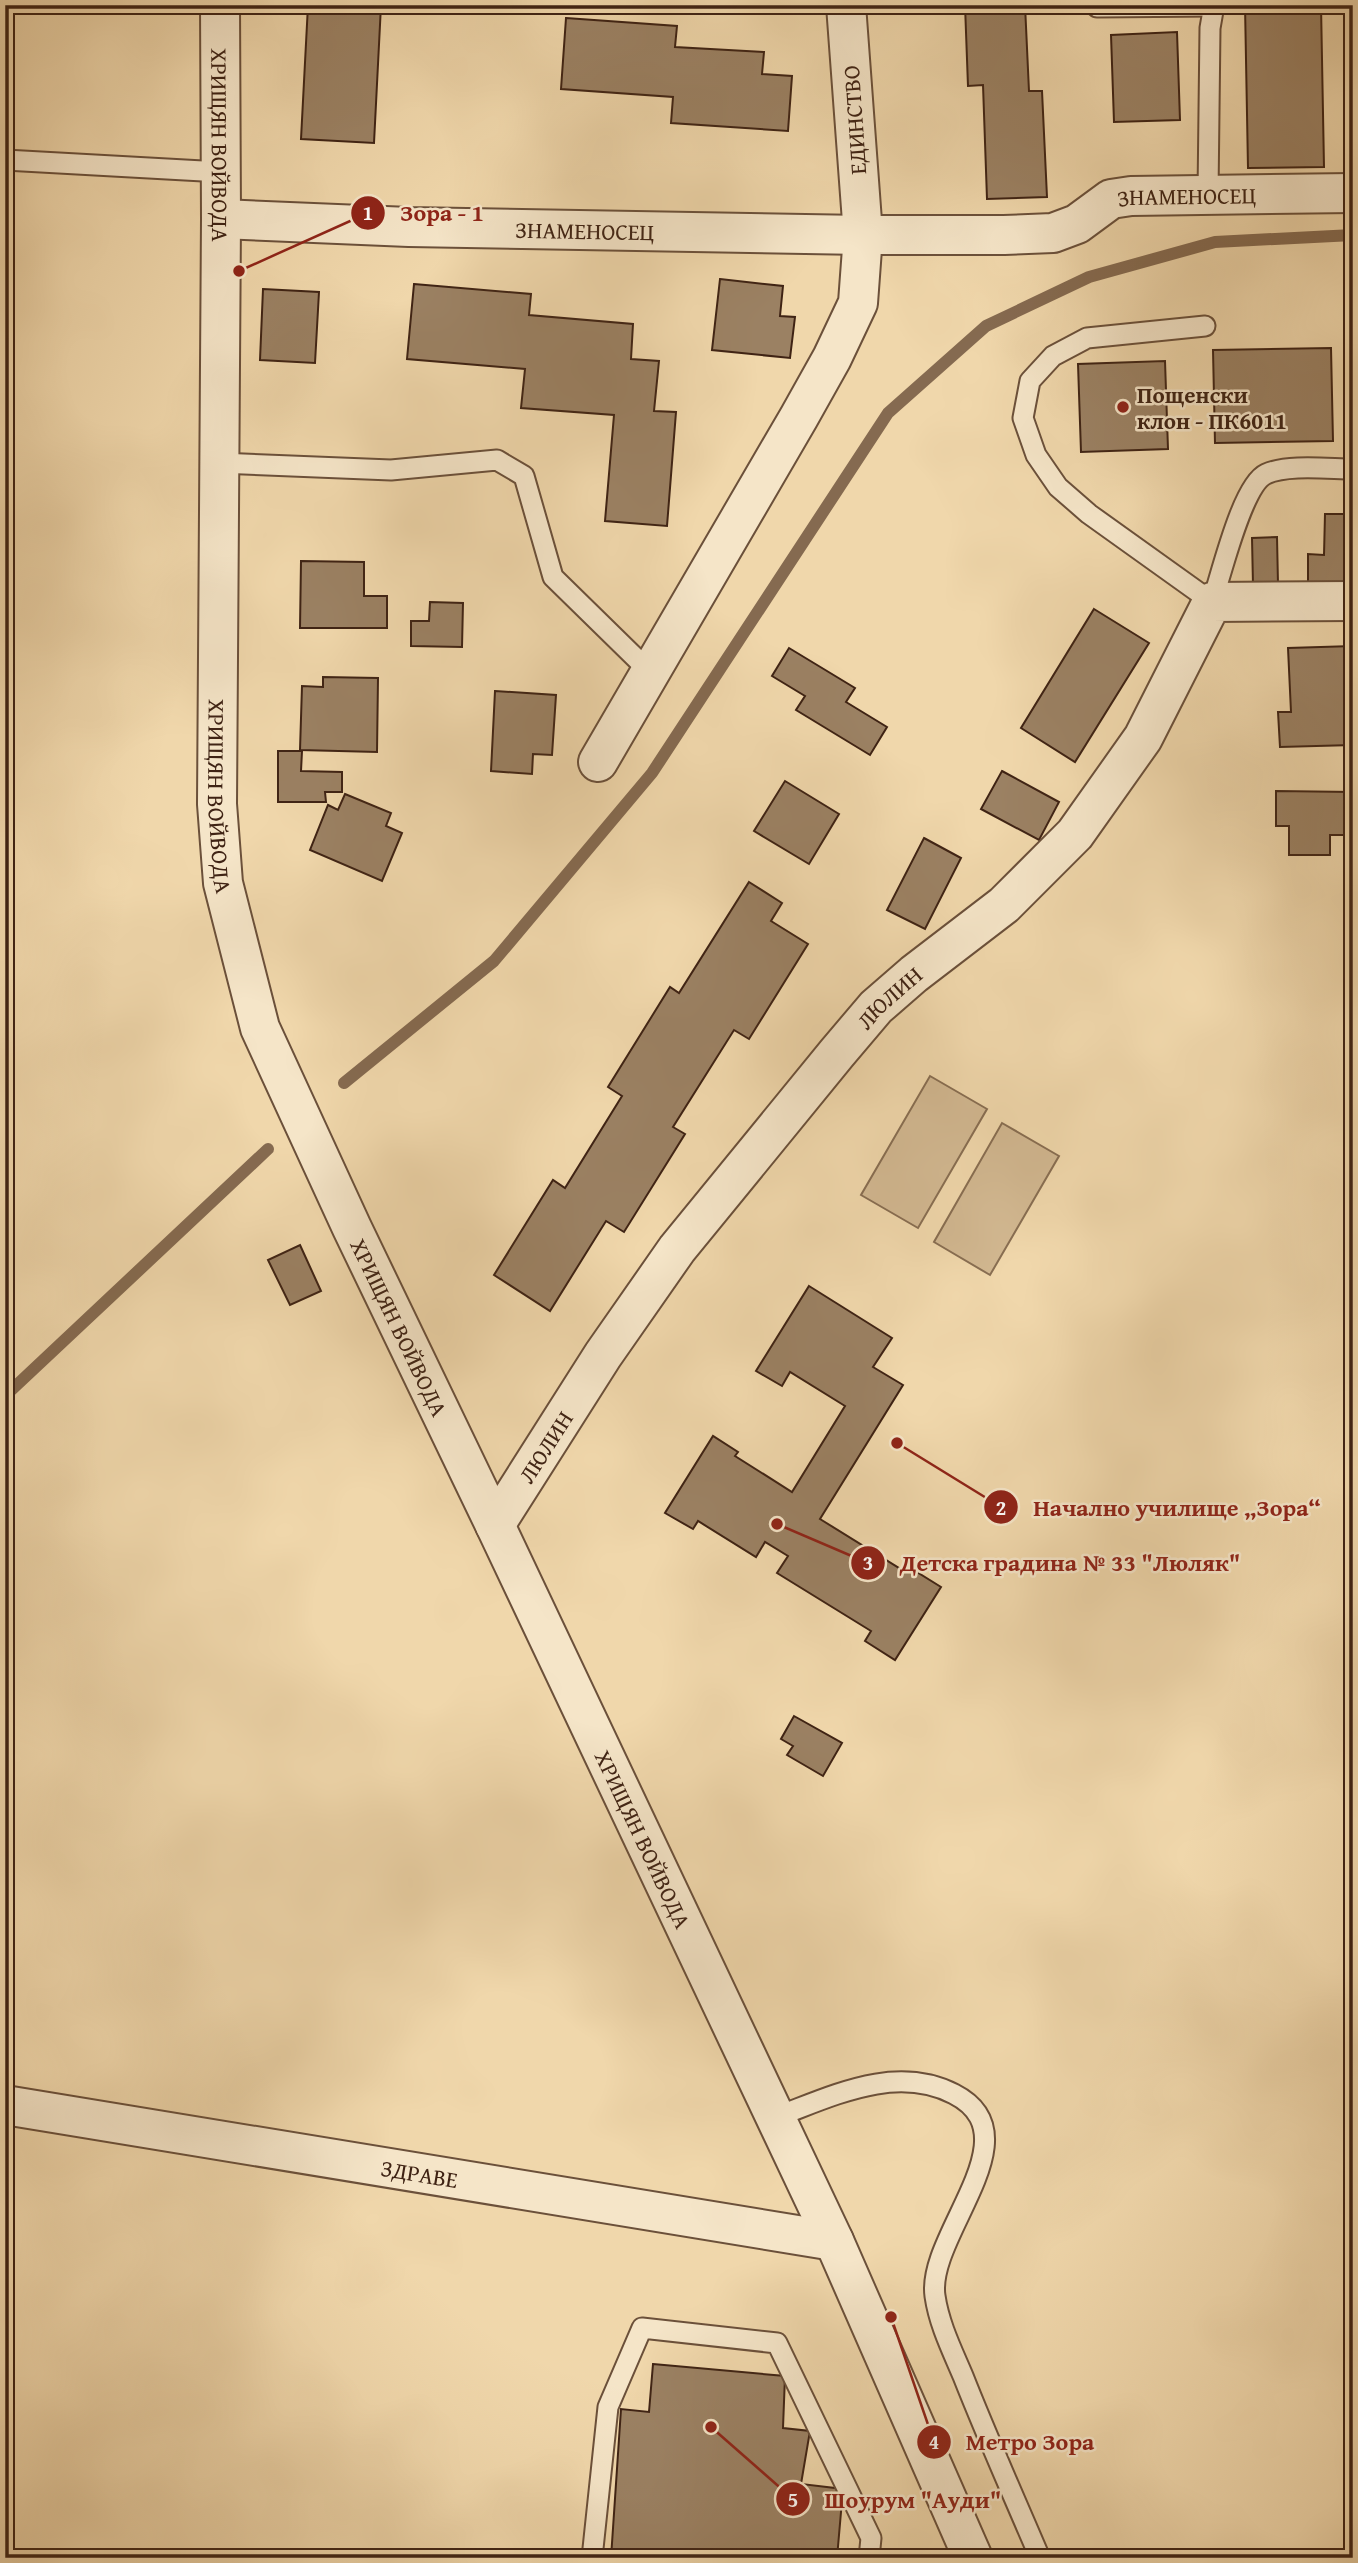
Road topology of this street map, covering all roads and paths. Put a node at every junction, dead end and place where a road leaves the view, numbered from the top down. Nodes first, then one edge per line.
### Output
1 (220, 5) edge
2 (846, 5) edge
3 (1214, 6) edge
4 (1097, 7) edge
5 (5, 160) edge
6 (221, 172) junction
7 (1353, 193) edge
8 (1208, 194) junction
9 (221, 219) junction
10 (863, 235) junction
11 (1205, 326) dead end
12 (219, 463) junction
13 (1353, 469) edge
14 (1353, 601) edge
15 (1212, 602) junction
16 (650, 672) junction
17 (598, 762) dead end
18 (495, 1525) junction
19 (5, 2105) edge
20 (776, 2117) junction
21 (834, 2241) junction
22 (592, 2558) edge
23 (869, 2558) edge
24 (973, 2558) edge
25 (1040, 2558) edge

1 - 6 street, ХРИЩЯН ВОЙВОДА
2 - 10 street, ЕДИНСТВО
3 - 4 lane
3 - 8 lane
5 - 6 lane
6 - 9 street, ХРИЩЯН ВОЙВОДА
7 - 8 street, ЗНАМЕНОСЕЦ
8 - 10 street, ЗНАМЕНОСЕЦ
9 - 10 street, ЗНАМЕНОСЕЦ
9 - 12 street, ХРИЩЯН ВОЙВОДА
10 - 16 street
11 - 15 lane
12 - 16 lane
12 - 18 street, ХРИЩЯН ВОЙВОДА
13 - 15 lane
14 - 15 street
15 - 18 street, ЛЮЛИН
16 - 17 street
18 - 20 street, ХРИЩЯН ВОЙВОДА
19 - 21 street, ЗДРАВЕ
20 - 21 street, ХРИЩЯН ВОЙВОДА
20 - 25 lane
21 - 24 street, ХРИЩЯН ВОЙВОДА
22 - 23 lane

